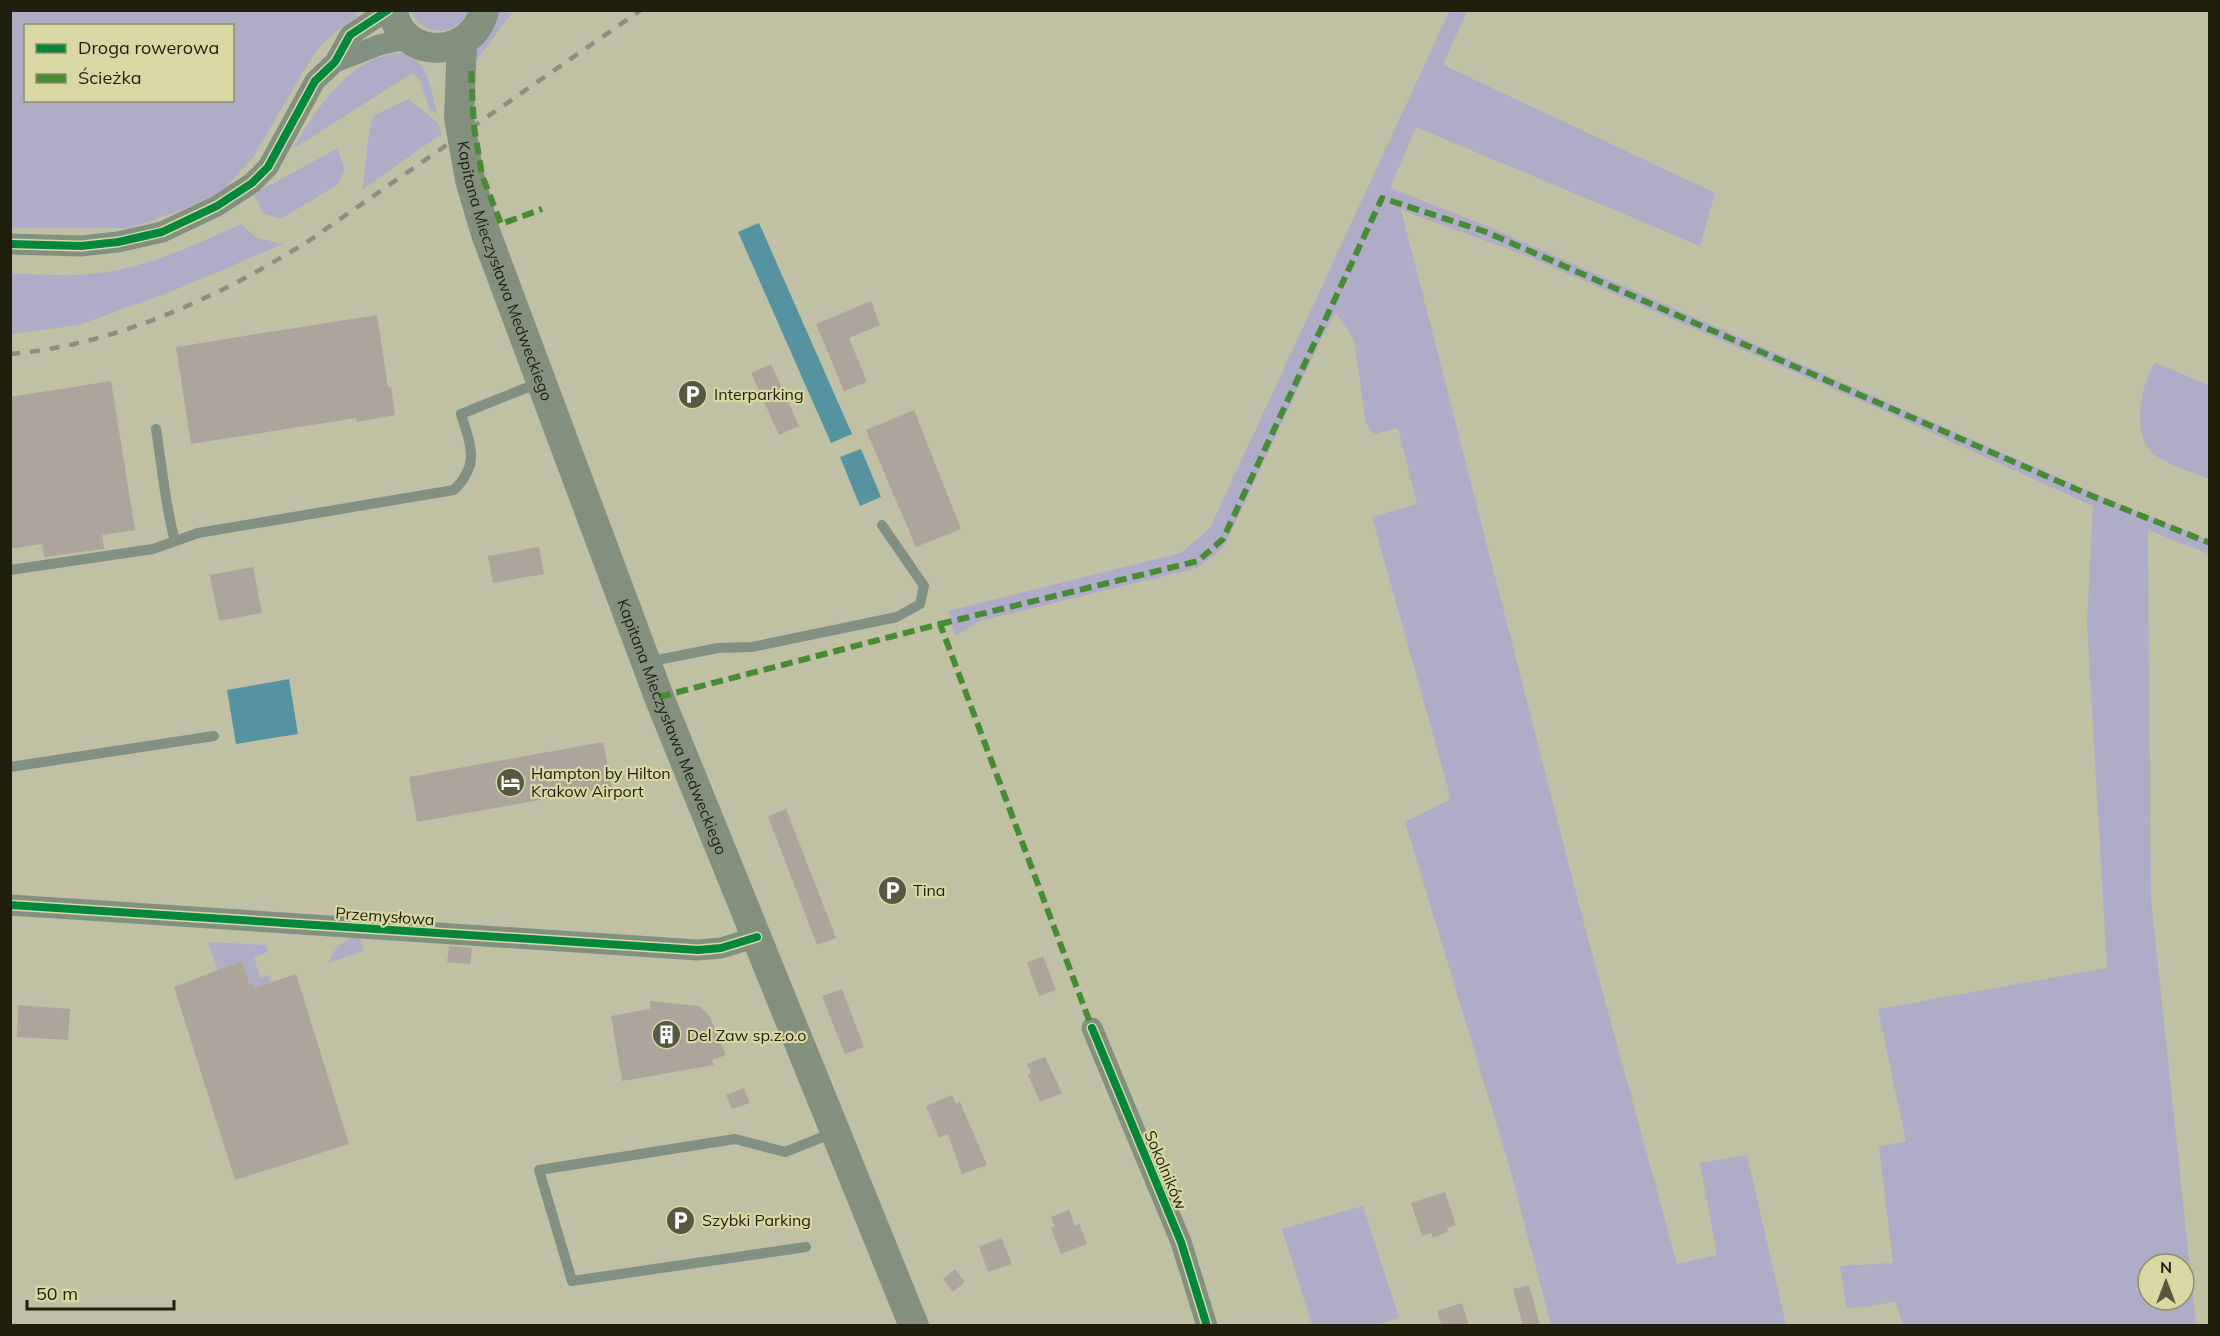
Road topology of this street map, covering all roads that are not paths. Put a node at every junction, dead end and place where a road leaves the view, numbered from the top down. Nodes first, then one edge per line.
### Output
1 (388, 10) edge
2 (393, 10) edge
3 (484, 10) edge
4 (462, 42) junction
5 (419, 43) junction
6 (334, 62) junction
7 (459, 118) junction
8 (10, 244) edge
9 (545, 386) junction
10 (156, 429) dead end
11 (882, 525) dead end
12 (175, 541) junction
13 (10, 570) edge
14 (646, 662) junction
15 (214, 736) dead end
16 (10, 767) edge
17 (10, 905) edge
18 (757, 937) junction
19 (1092, 1028) dead end
20 (836, 1132) junction
21 (806, 1247) dead end
22 (915, 1326) edge
23 (1208, 1326) edge

1 - 6 street
2 - 5 main road, Kapitana Mieczysława Medweckiego
3 - 4 main road
4 - 5 main road
4 - 7 main road, Kapitana Mieczysława Medweckiego
5 - 6 street
5 - 7 main road, Kapitana Mieczysława Medweckiego
6 - 8 street
7 - 9 main road, Kapitana Mieczysława Medweckiego
9 - 12 lane
9 - 14 main road, Kapitana Mieczysława Medweckiego
10 - 12 lane
11 - 14 lane
12 - 13 lane
14 - 18 main road, Kapitana Mieczysława Medweckiego
15 - 16 lane
17 - 18 street, Przemysłowa
18 - 20 main road, Kapitana Mieczysława Medweckiego
19 - 23 street, Sokolników
20 - 21 lane
20 - 22 main road, Kapitana Mieczysława Medweckiego

